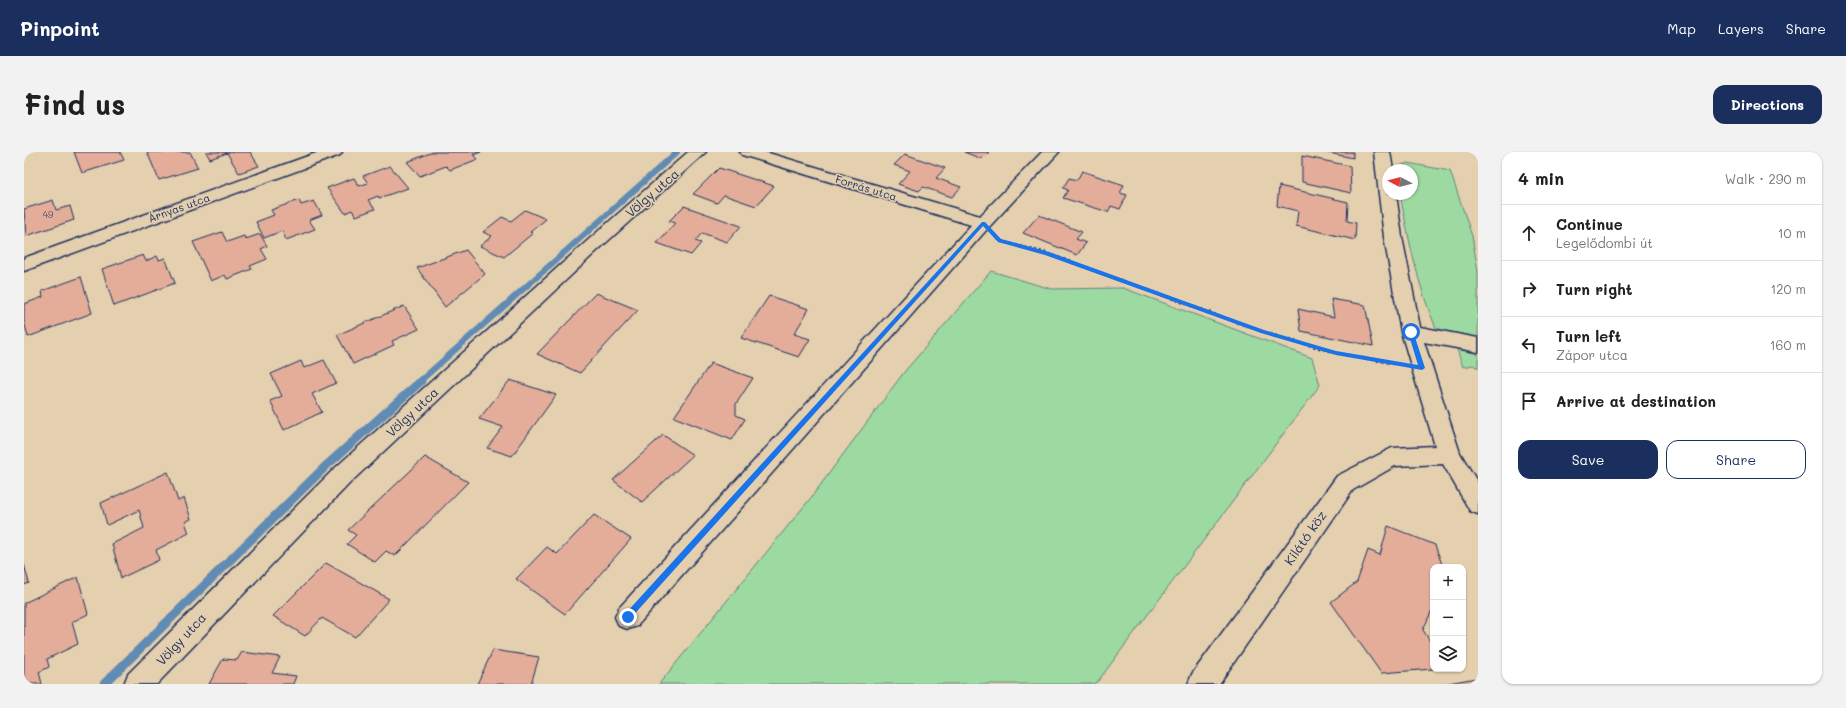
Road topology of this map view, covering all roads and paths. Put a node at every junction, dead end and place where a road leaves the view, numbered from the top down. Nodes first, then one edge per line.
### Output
1 (334, 152) edge
2 (698, 152) edge
3 (748, 152) edge
4 (1051, 152) edge
5 (1382, 152) edge
6 (983, 223) junction
7 (24, 265) edge
8 (1411, 332) junction
9 (1478, 345) edge
10 (1422, 368) junction
11 (1449, 455) junction
12 (1478, 504) edge
13 (628, 617) dead end
14 (138, 684) edge
15 (1202, 684) edge

1 - 7 street, Árnyas utca
2 - 14 street, Völgy utca
3 - 6 street, Forrás utca
4 - 6 street
5 - 8 street
6 - 10 path
6 - 13 street
8 - 9 street
8 - 10 street
10 - 11 street
11 - 12 street
11 - 15 street, Kilátó köz

